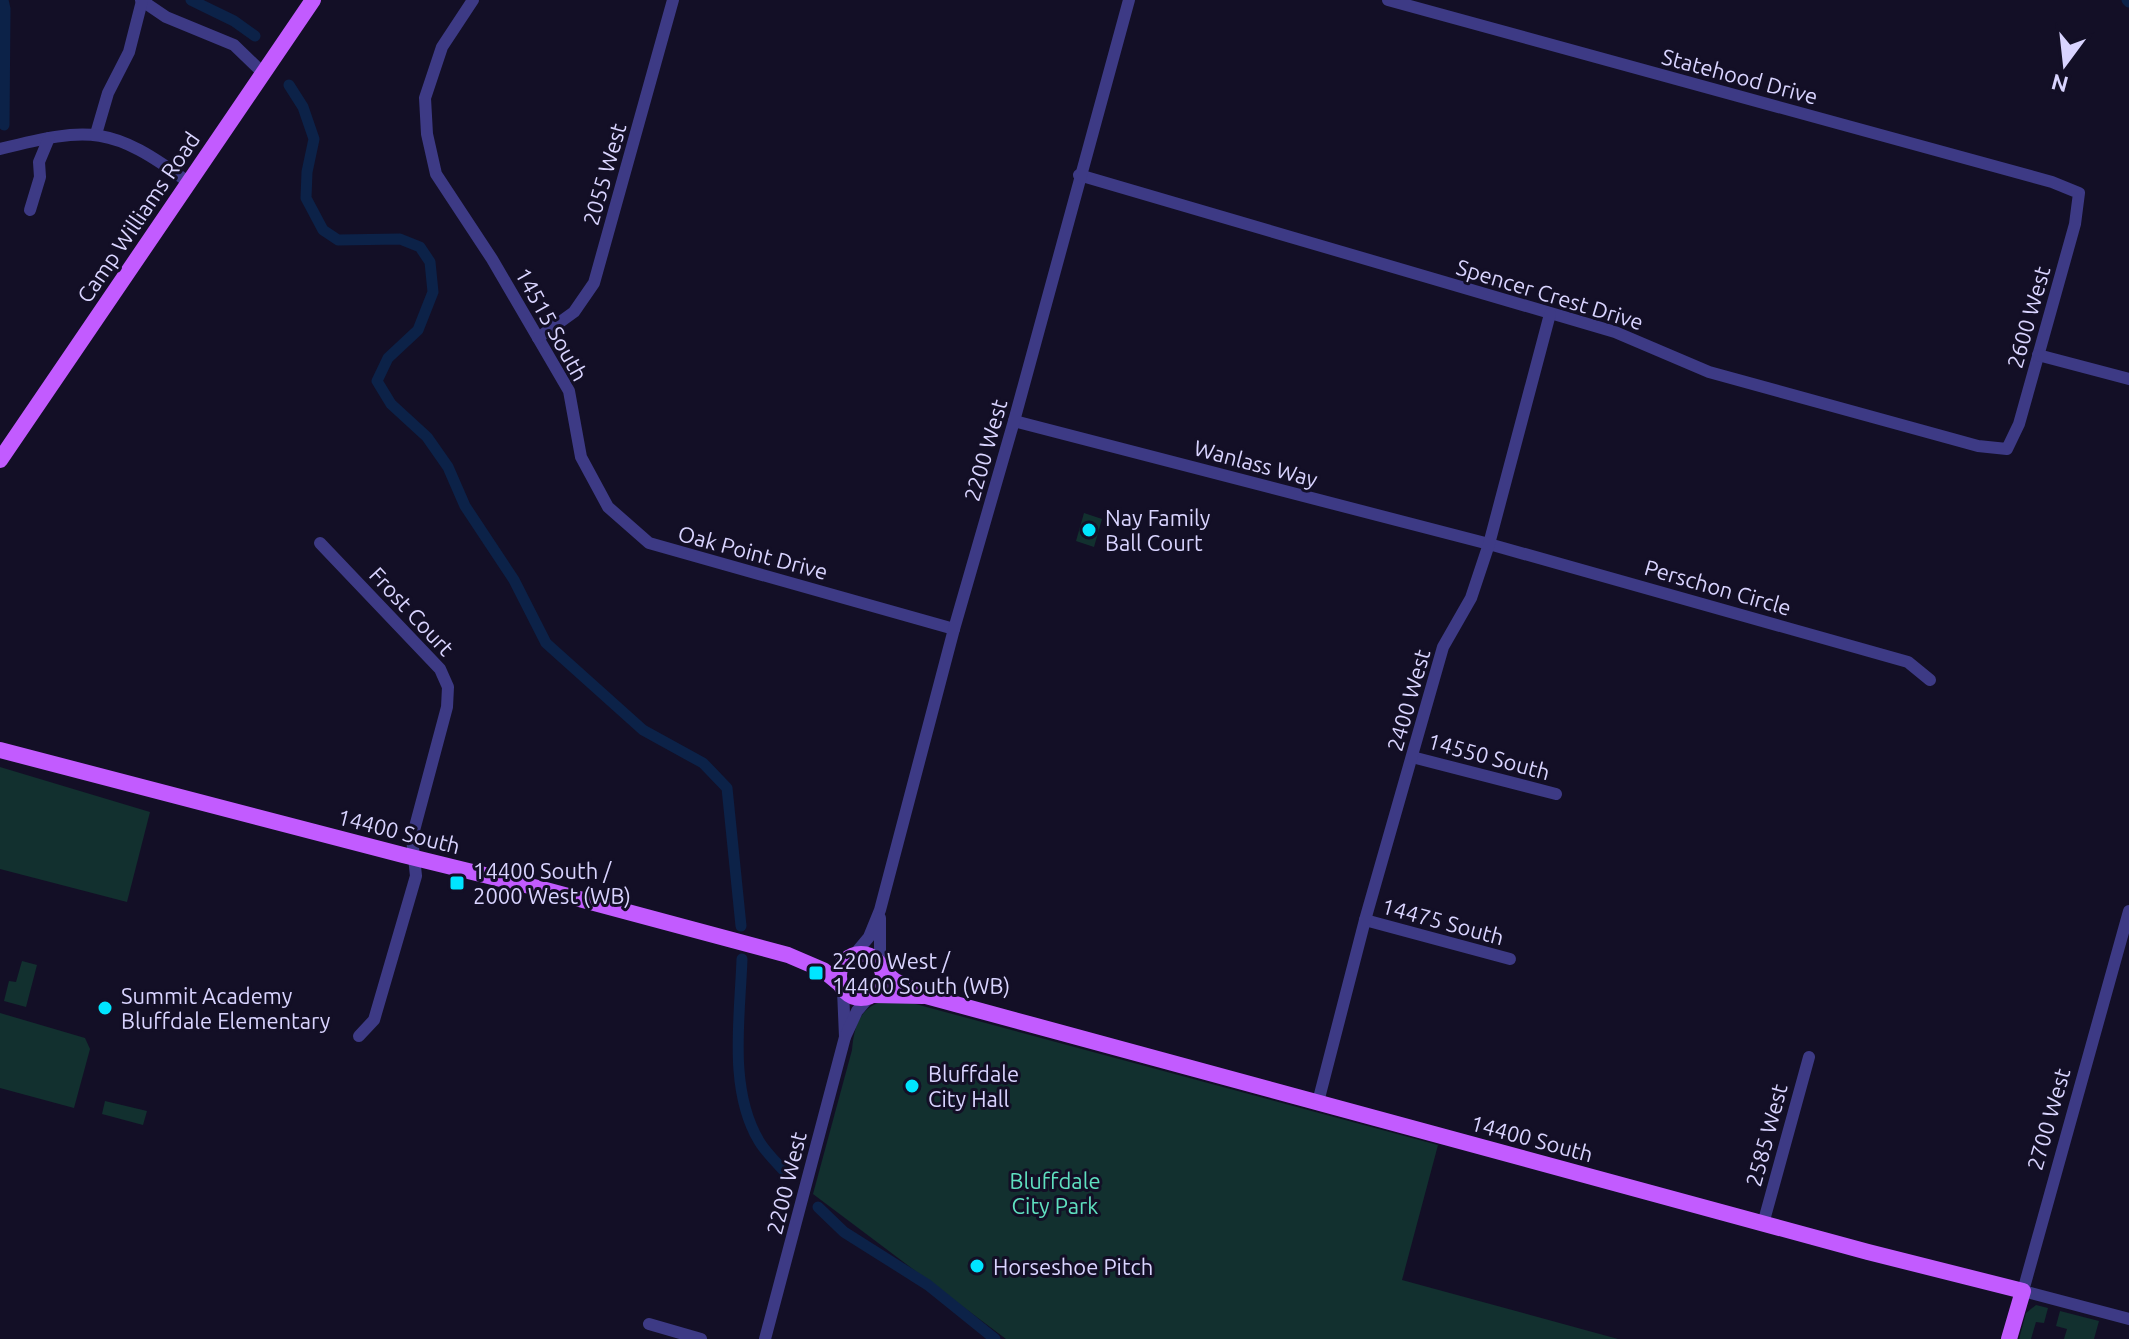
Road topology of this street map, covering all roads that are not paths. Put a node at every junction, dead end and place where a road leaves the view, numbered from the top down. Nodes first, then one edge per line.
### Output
1 (313, 0) edge
2 (473, 0) edge
3 (673, 0) edge
4 (1129, 0) edge
5 (1388, 0) edge
6 (142, 1) edge
7 (263, 73) junction
8 (96, 134) junction
9 (49, 138) junction
10 (20, 144) junction
11 (0, 149) edge
12 (39, 162) junction
13 (1079, 175) junction
14 (188, 182) junction
15 (2079, 193) joint
16 (30, 210) dead end
17 (1550, 314) junction
18 (538, 338) junction
19 (2038, 355) junction
20 (2129, 379) edge
21 (1014, 421) junction
22 (2007, 449) joint
23 (581, 457) joint
24 (0, 460) edge
25 (320, 543) dead end
26 (1489, 544) junction
27 (954, 629) junction
28 (1930, 680) dead end
29 (0, 750) edge
30 (1412, 757) junction
31 (1556, 794) dead end
32 (414, 858) junction
33 (880, 910) junction
34 (2129, 911) edge
35 (1365, 920) junction
36 (788, 955) junction
37 (851, 956) junction
38 (1510, 959) dead end
39 (881, 967) junction
40 (841, 987) junction
41 (871, 996) junction
42 (926, 996) junction
43 (359, 1036) dead end
44 (845, 1037) junction
45 (1809, 1057) dead end
46 (1318, 1102) junction
47 (1763, 1224) junction
48 (2023, 1291) junction
49 (2129, 1319) edge
50 (649, 1324) dead end
51 (701, 1339) edge
52 (765, 1339) edge
53 (2009, 1339) edge

1 - 7 main road, Camp Williams Road
2 - 18 street, 14515 South
3 - 18 street, 2055 West
4 - 13 street, 2200 West
5 - 15 street, Statehood Drive
6 - 7 street
6 - 8 street
7 - 14 main road, Camp Williams Road
8 - 9 street
8 - 14 street
9 - 10 street
9 - 12 street
10 - 11 street
10 - 12 street
12 - 16 street
13 - 17 street, Spencer Crest Drive
13 - 21 street, 2200 West
14 - 24 main road, Camp Williams Road
15 - 19 street, 2600 West
17 - 22 street, Spencer Crest Drive
17 - 26 street, 2400 West
18 - 23 street, 14515 South
19 - 20 street
19 - 22 street, 2600 West
21 - 26 street, Wanlass Way
21 - 27 street, 2200 West
23 - 27 street, Oak Point Drive
25 - 32 street, Frost Court
26 - 28 street, Perschon Circle
26 - 30 street, 2400 West
27 - 33 street, 2200 West
29 - 32 main road, 14400 South
30 - 31 street, 14550 South
30 - 35 street, 2400 West
32 - 36 main road, 14400 South
32 - 43 street, Frost Court
33 - 37 street, 2200 West
33 - 39 street, 2200 West
34 - 48 street, 2700 West
35 - 38 street, 14475 South
35 - 46 street, 2400 West
36 - 37 main road, 14400 South
36 - 40 main road, 14400 South
37 - 39 main road
37 - 40 main road
39 - 41 main road
39 - 42 main road, 14400 South
40 - 41 main road
40 - 44 street, 2200 West
41 - 42 main road, 14400 South
41 - 44 street, 2200 West
42 - 46 main road, 14400 South
44 - 52 street, 2200 West
45 - 47 street, 2585 West
46 - 47 main road, 14400 South
47 - 48 main road, 14400 South
48 - 49 street, 14400 South
48 - 53 main road, 2700 West
50 - 51 street

